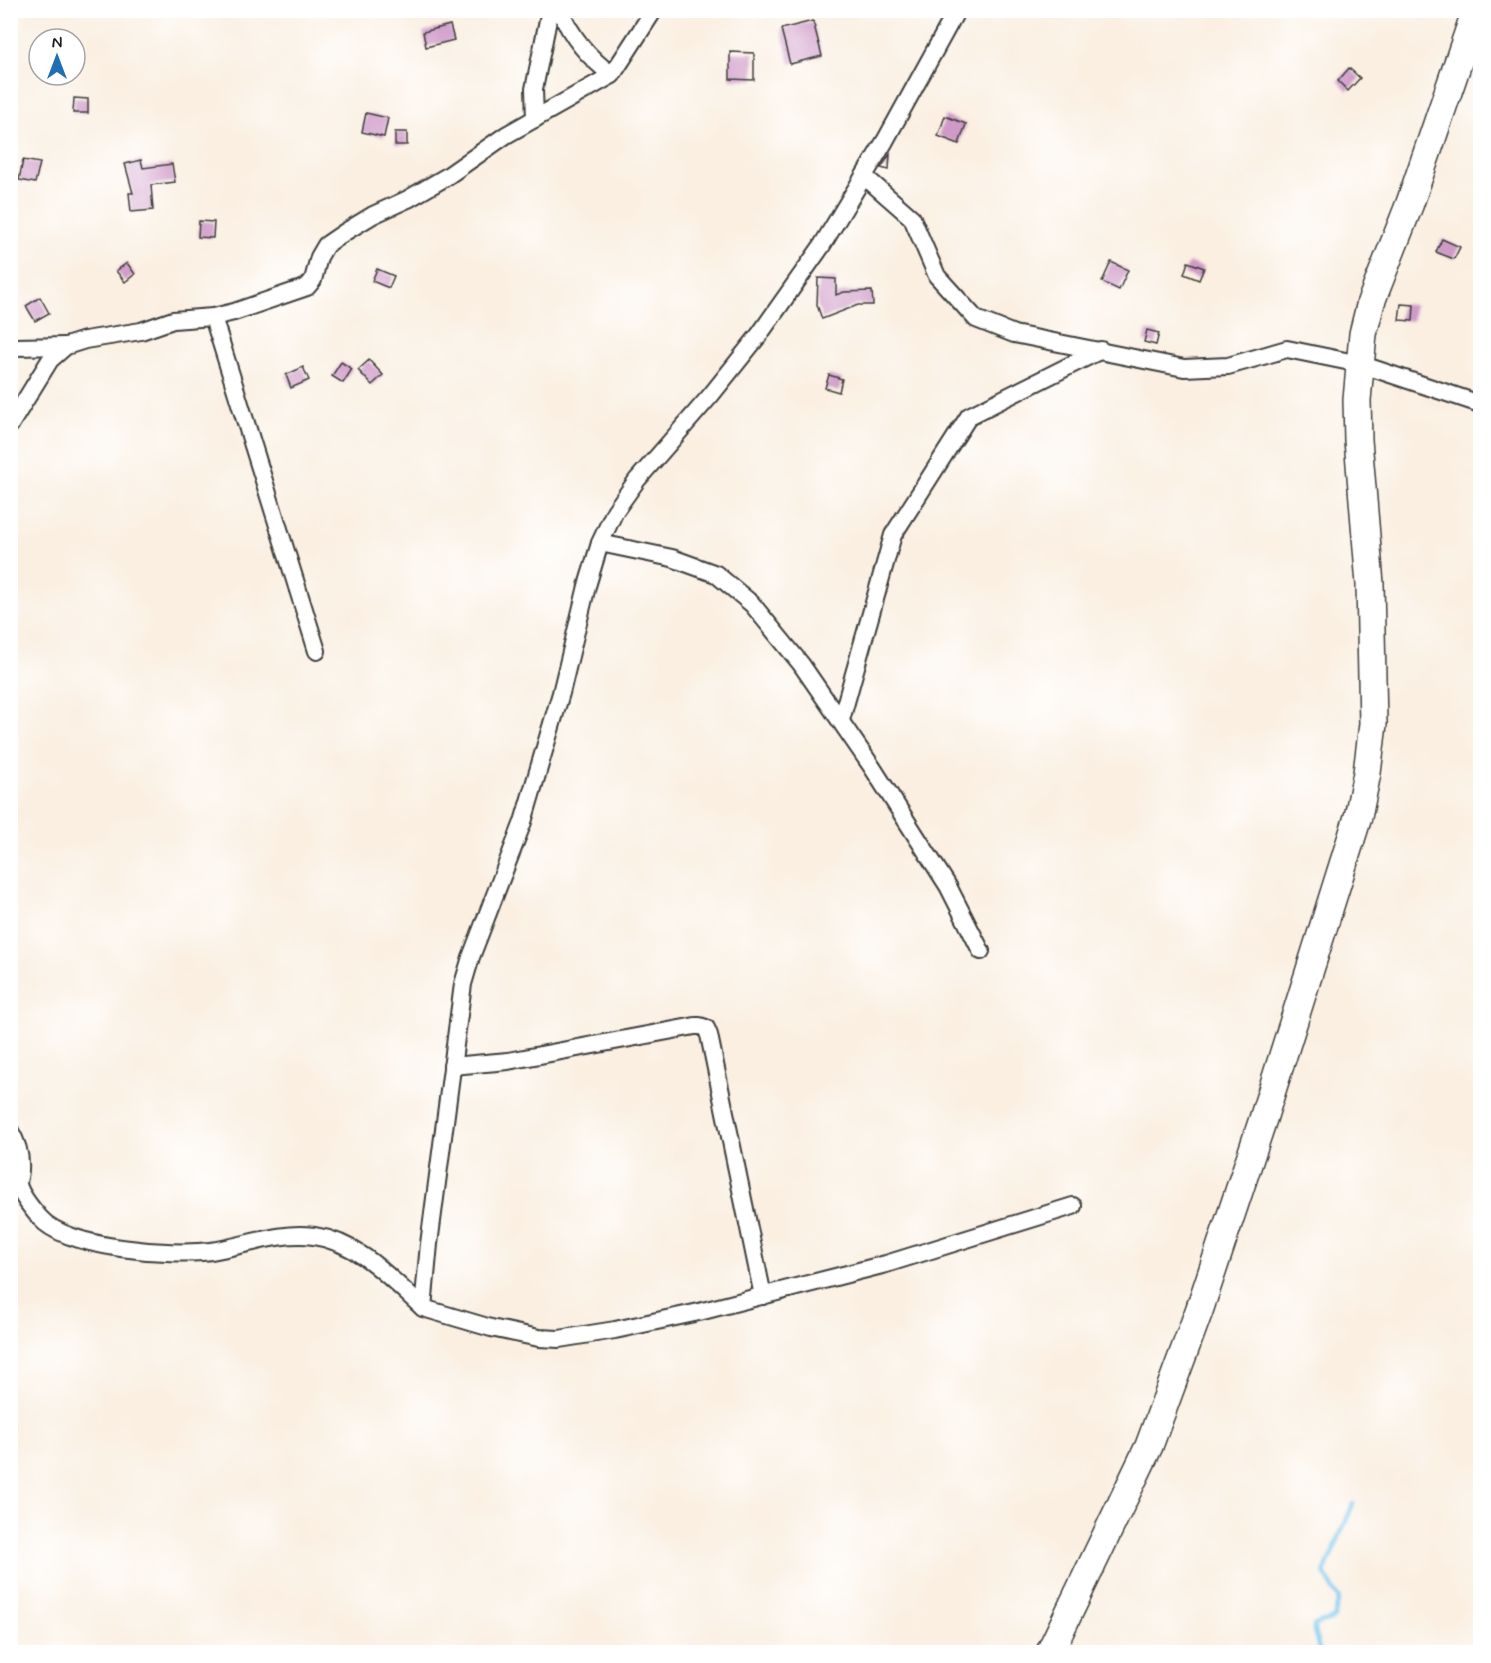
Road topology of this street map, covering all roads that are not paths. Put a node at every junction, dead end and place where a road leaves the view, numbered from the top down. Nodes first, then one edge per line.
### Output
1 (550, 10) edge
2 (560, 10) edge
3 (654, 10) edge
4 (957, 10) edge
5 (1477, 13) edge
6 (612, 75) junction
7 (535, 119) junction
8 (864, 176) junction
9 (213, 317) junction
10 (66, 346) junction
11 (10, 349) edge
12 (1101, 350) junction
13 (1360, 364) junction
14 (1480, 404) edge
15 (10, 425) edge
16 (600, 543) junction
17 (317, 651) dead end
18 (841, 720) junction
19 (981, 951) dead end
20 (452, 1066) junction
21 (10, 1131) edge
22 (1073, 1206) dead end
23 (763, 1296) junction
24 (423, 1308) junction
25 (1050, 1653) edge

1 - 7 street
2 - 6 street
3 - 6 street
4 - 8 street
5 - 13 main road
6 - 7 street
7 - 9 street
8 - 12 street
8 - 16 street
9 - 10 street
9 - 17 street
10 - 11 street
10 - 15 street
12 - 13 street
12 - 18 street
13 - 14 street
13 - 25 main road
16 - 18 street
16 - 20 street
18 - 19 street
20 - 23 street
20 - 24 street
21 - 24 street
22 - 23 street
23 - 24 street

